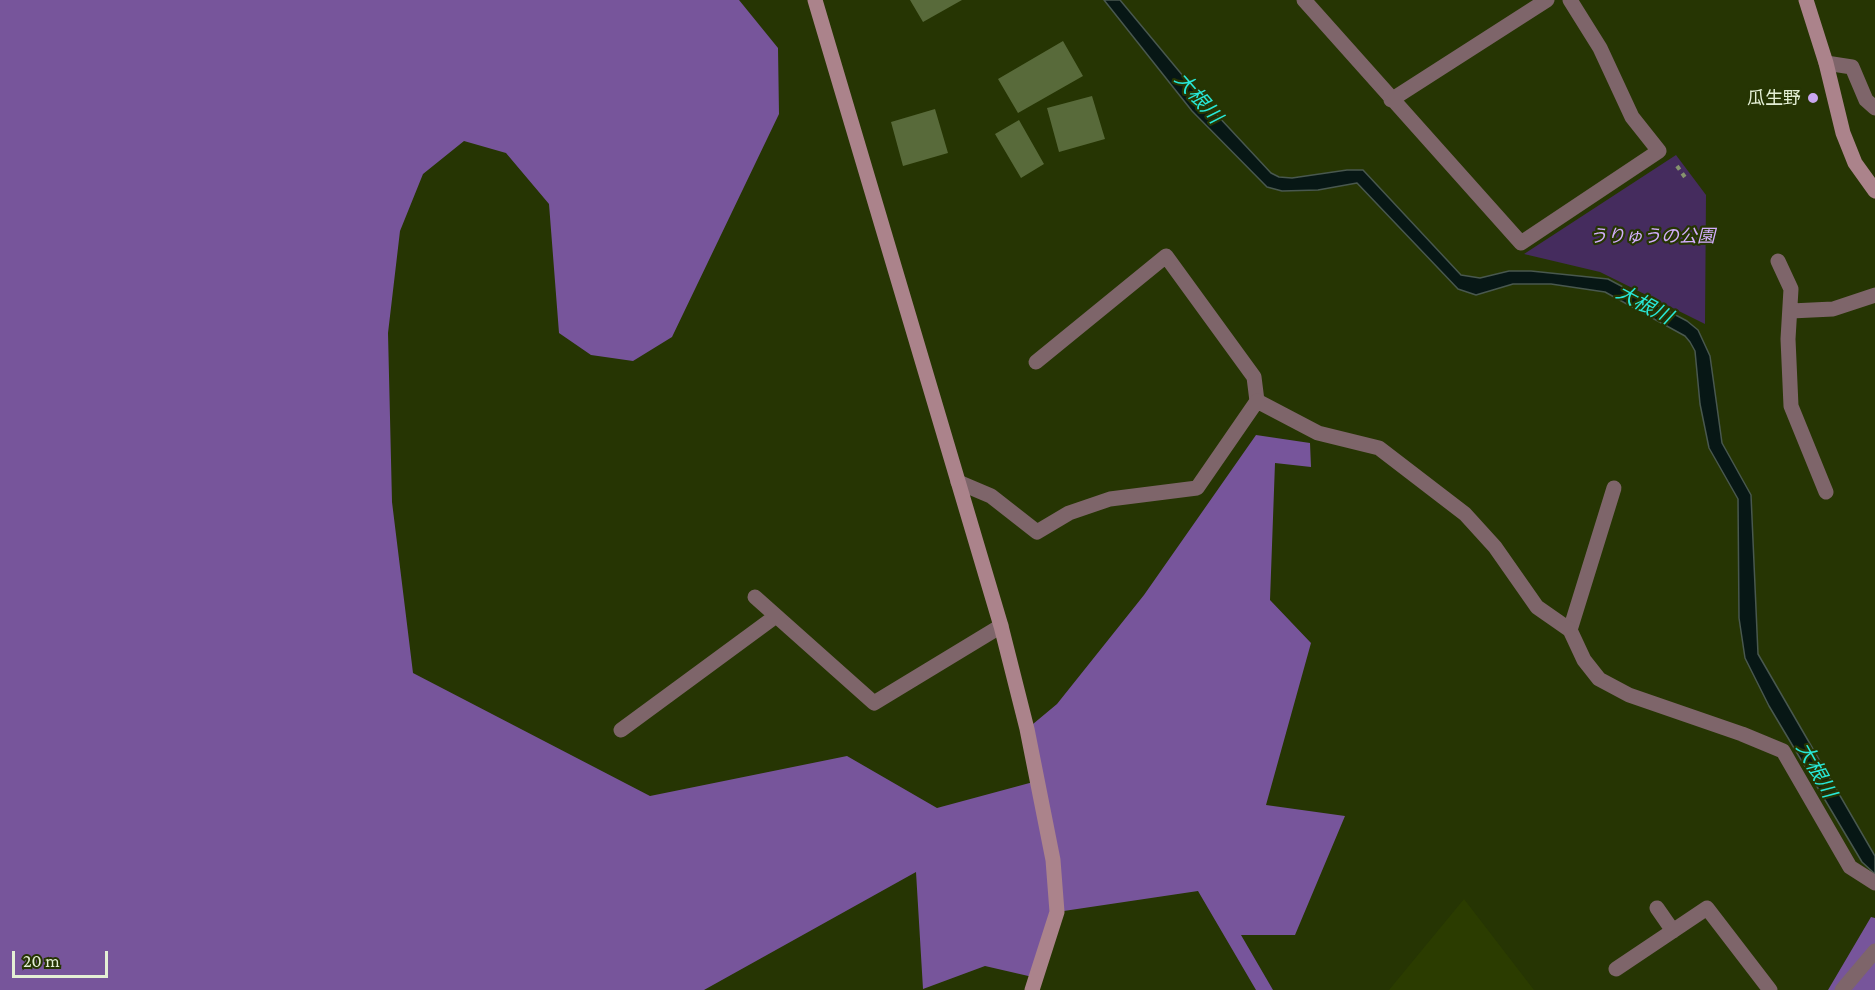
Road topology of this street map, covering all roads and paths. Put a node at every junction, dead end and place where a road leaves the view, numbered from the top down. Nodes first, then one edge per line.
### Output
1 (815, 0) edge
2 (1304, 0) edge
3 (1547, 0) edge
4 (1570, 0) edge
5 (1806, 0) edge
6 (1826, 63) junction
7 (1391, 100) junction
8 (1875, 108) edge
9 (1672, 158) dead end
10 (1687, 180) dead end
11 (1875, 191) edge
12 (1778, 261) dead end
13 (1875, 295) edge
14 (1791, 311) junction
15 (1036, 362) dead end
16 (1257, 401) junction
17 (958, 482) junction
18 (1614, 488) dead end
19 (1826, 492) dead end
20 (755, 597) dead end
21 (776, 616) junction
22 (1001, 626) junction
23 (1570, 630) junction
24 (621, 730) dead end
25 (1875, 883) edge
26 (1657, 908) dead end
27 (1673, 931) junction
28 (1875, 951) edge
29 (1616, 969) dead end
30 (1032, 990) edge
31 (1770, 990) edge
32 (1842, 990) edge

1 - 17 street
2 - 7 street
3 - 7 street
4 - 7 street
5 - 6 street
6 - 8 street
6 - 11 street
9 - 10 path
12 - 14 street
13 - 14 street
14 - 19 street
15 - 16 street
16 - 17 street
16 - 23 street
17 - 22 street
18 - 23 street
20 - 21 street
21 - 22 street
21 - 24 street
22 - 30 street
23 - 25 street
26 - 27 street
27 - 29 street
27 - 31 street
28 - 32 street

